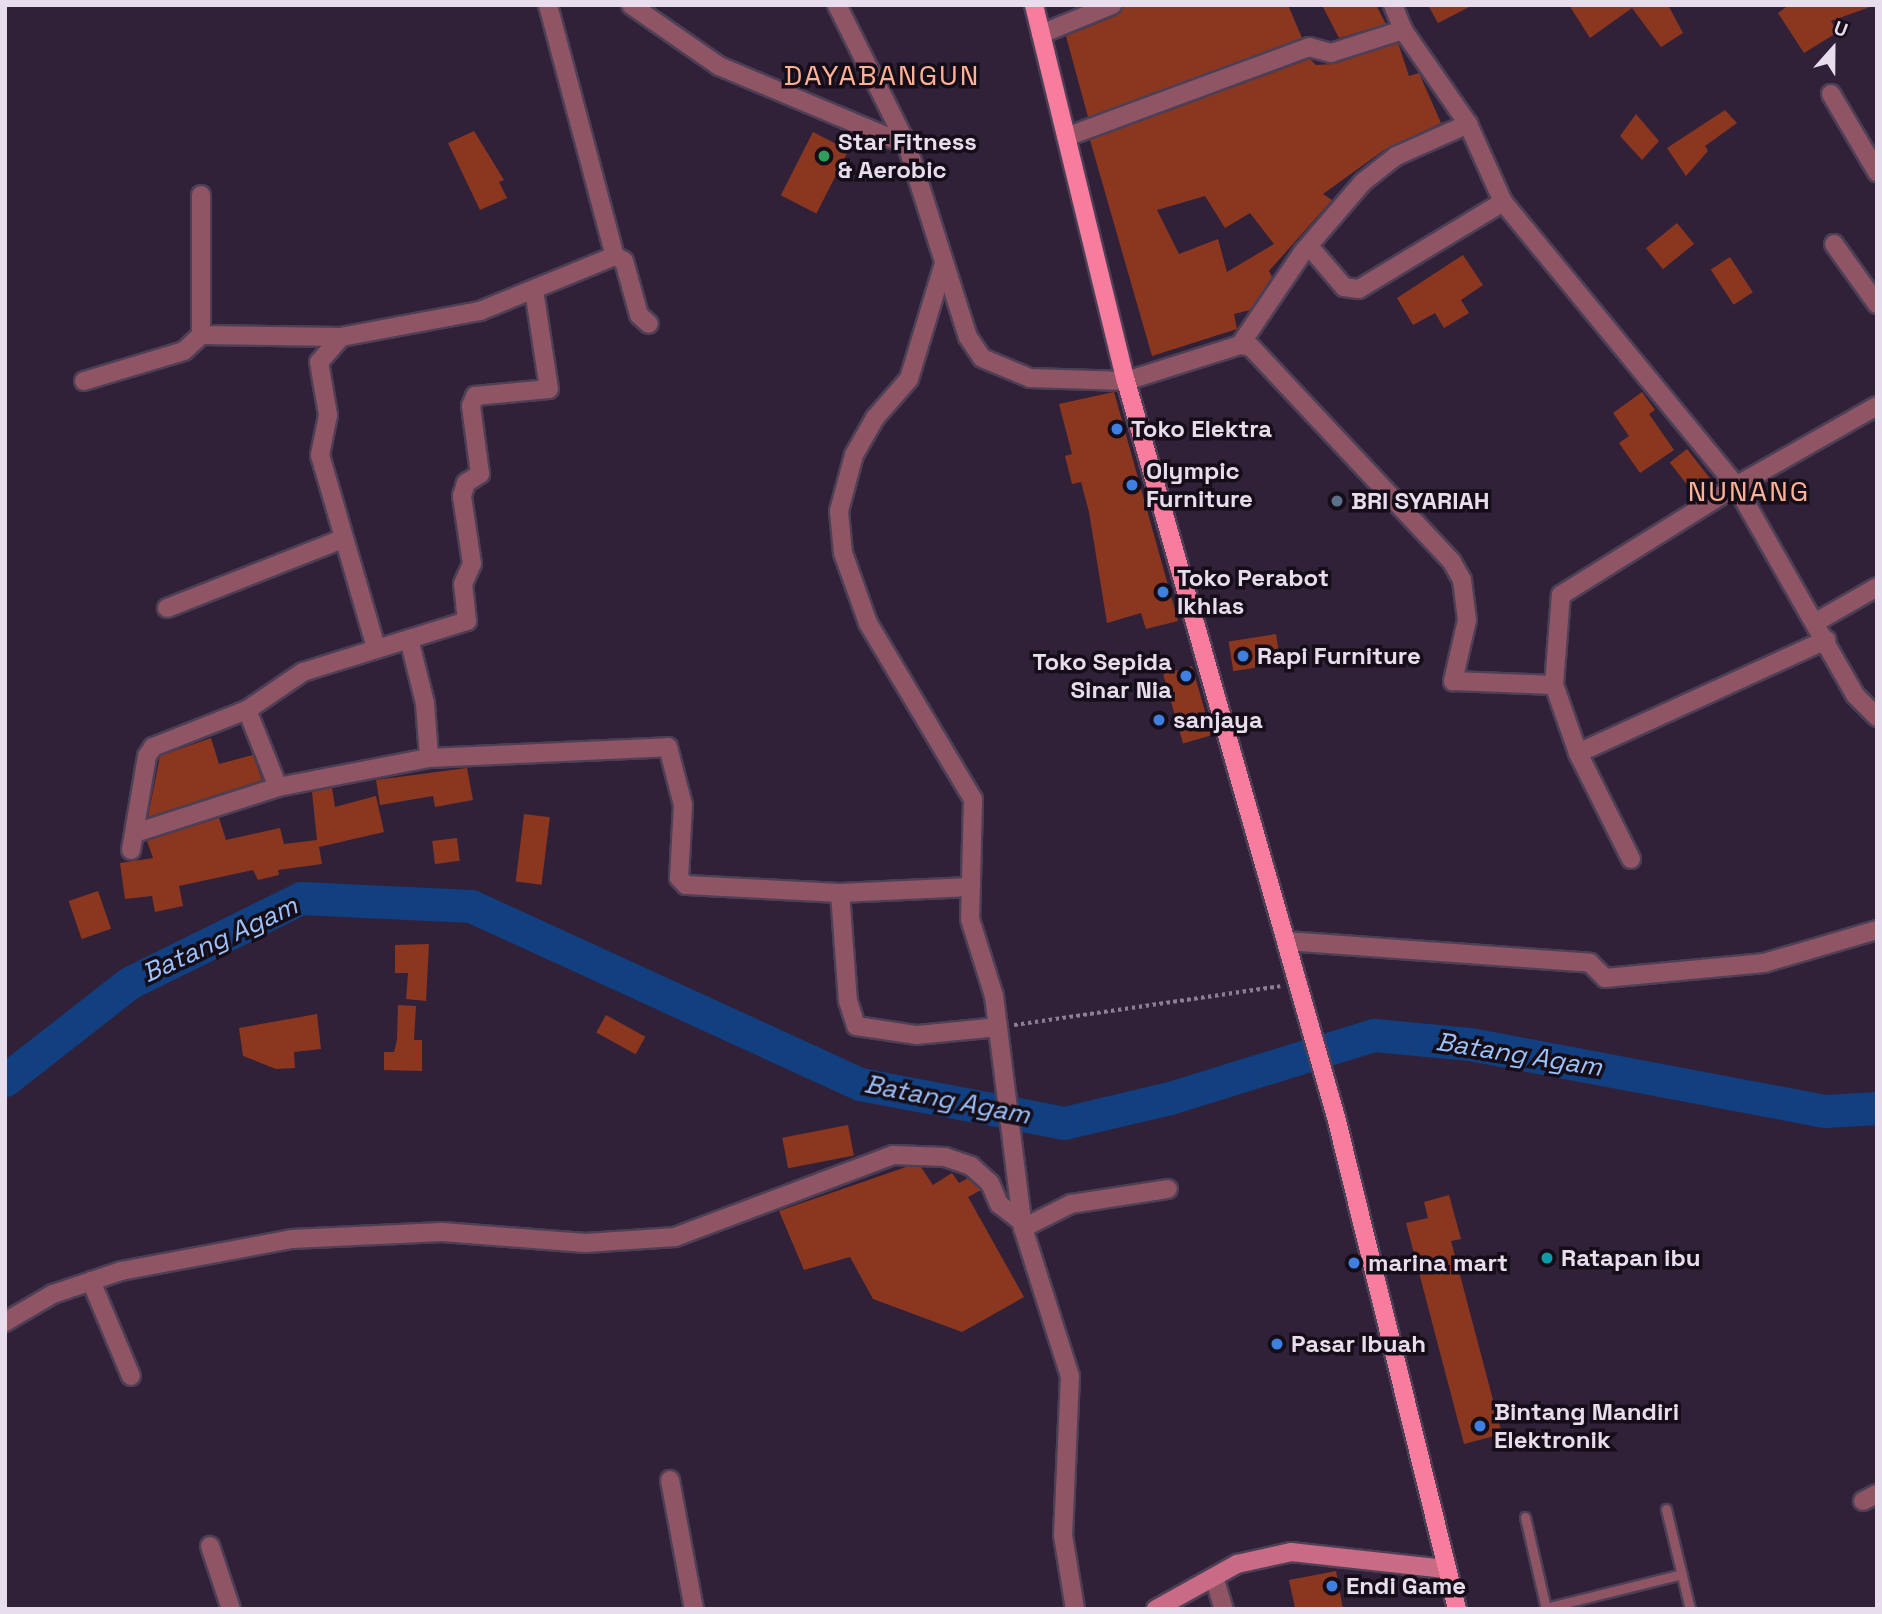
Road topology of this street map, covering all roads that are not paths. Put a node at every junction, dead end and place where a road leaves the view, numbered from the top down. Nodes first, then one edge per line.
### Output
1 (548, 5) edge
2 (631, 5) edge
3 (837, 5) edge
4 (1034, 5) edge
5 (1112, 5) edge
6 (1393, 5) edge
7 (1403, 30) junction
8 (1041, 34) junction
9 (1831, 94) dead end
10 (1468, 124) junction
11 (1066, 137) junction
12 (907, 145) junction
13 (1877, 173) edge
14 (201, 195) dead end
15 (1503, 202) junction
16 (1834, 244) dead end
17 (1309, 246) junction
18 (615, 256) junction
19 (944, 262) junction
20 (534, 290) junction
21 (1877, 303) edge
22 (649, 324) dead end
23 (201, 335) junction
24 (341, 337) junction
25 (1240, 345) junction
26 (84, 381) dead end
27 (1126, 381) junction
28 (1877, 406) edge
29 (1735, 486) junction
30 (340, 540) junction
31 (1877, 587) edge
32 (167, 608) dead end
33 (1816, 622) junction
34 (410, 639) junction
35 (1825, 640) junction
36 (376, 648) junction
37 (1554, 685) junction
38 (247, 710) junction
39 (1877, 717) edge
40 (1578, 753) junction
41 (429, 758) junction
42 (278, 787) junction
43 (1630, 859) dead end
44 (970, 887) junction
45 (839, 893) junction
46 (1877, 930) edge
47 (1286, 941) junction
48 (998, 1027) junction
49 (1168, 1189) dead end
50 (1023, 1225) junction
51 (91, 1281) junction
52 (5, 1322) edge
53 (131, 1376) dead end
54 (670, 1480) dead end
55 (1666, 1509) dead end
56 (1525, 1517) dead end
57 (210, 1546) dead end
58 (1445, 1569) junction
59 (1682, 1574) junction
60 (1214, 1577) junction
61 (1546, 1608) edge
62 (231, 1609) edge
63 (694, 1609) edge
64 (1075, 1609) edge
65 (1156, 1609) edge
66 (1224, 1609) edge
67 (1457, 1609) edge
68 (1690, 1609) edge

1 - 18 street
2 - 12 street
3 - 12 street
4 - 8 main road
5 - 8 street
6 - 7 street
7 - 10 street
7 - 11 street
8 - 11 main road
9 - 13 street
10 - 15 street
10 - 17 street
11 - 27 main road
12 - 19 street
14 - 23 street
15 - 17 street
15 - 29 street
16 - 21 street
17 - 25 street
18 - 20 street
18 - 22 street
19 - 27 street
19 - 44 street
20 - 24 street
20 - 34 street
23 - 24 street
23 - 26 street
24 - 30 street
25 - 27 street
25 - 37 street
27 - 47 main road
28 - 29 street
29 - 33 street
29 - 37 street
30 - 32 street
30 - 36 street
31 - 33 street
33 - 35 street
34 - 36 street
34 - 41 street
35 - 39 street
35 - 40 street
36 - 38 street
37 - 40 street
38 - 42 street
38 - 42 street
40 - 43 street
41 - 42 street
41 - 45 street
44 - 45 street
44 - 48 street
45 - 48 street
46 - 47 street
47 - 58 main road
48 - 50 street
49 - 50 street
50 - 51 street
50 - 64 street
51 - 52 street
51 - 53 street
54 - 63 street
55 - 59 lane
56 - 61 lane
57 - 62 street
58 - 60 street
58 - 67 main road
59 - 61 lane
59 - 68 lane
60 - 65 street
60 - 66 street

